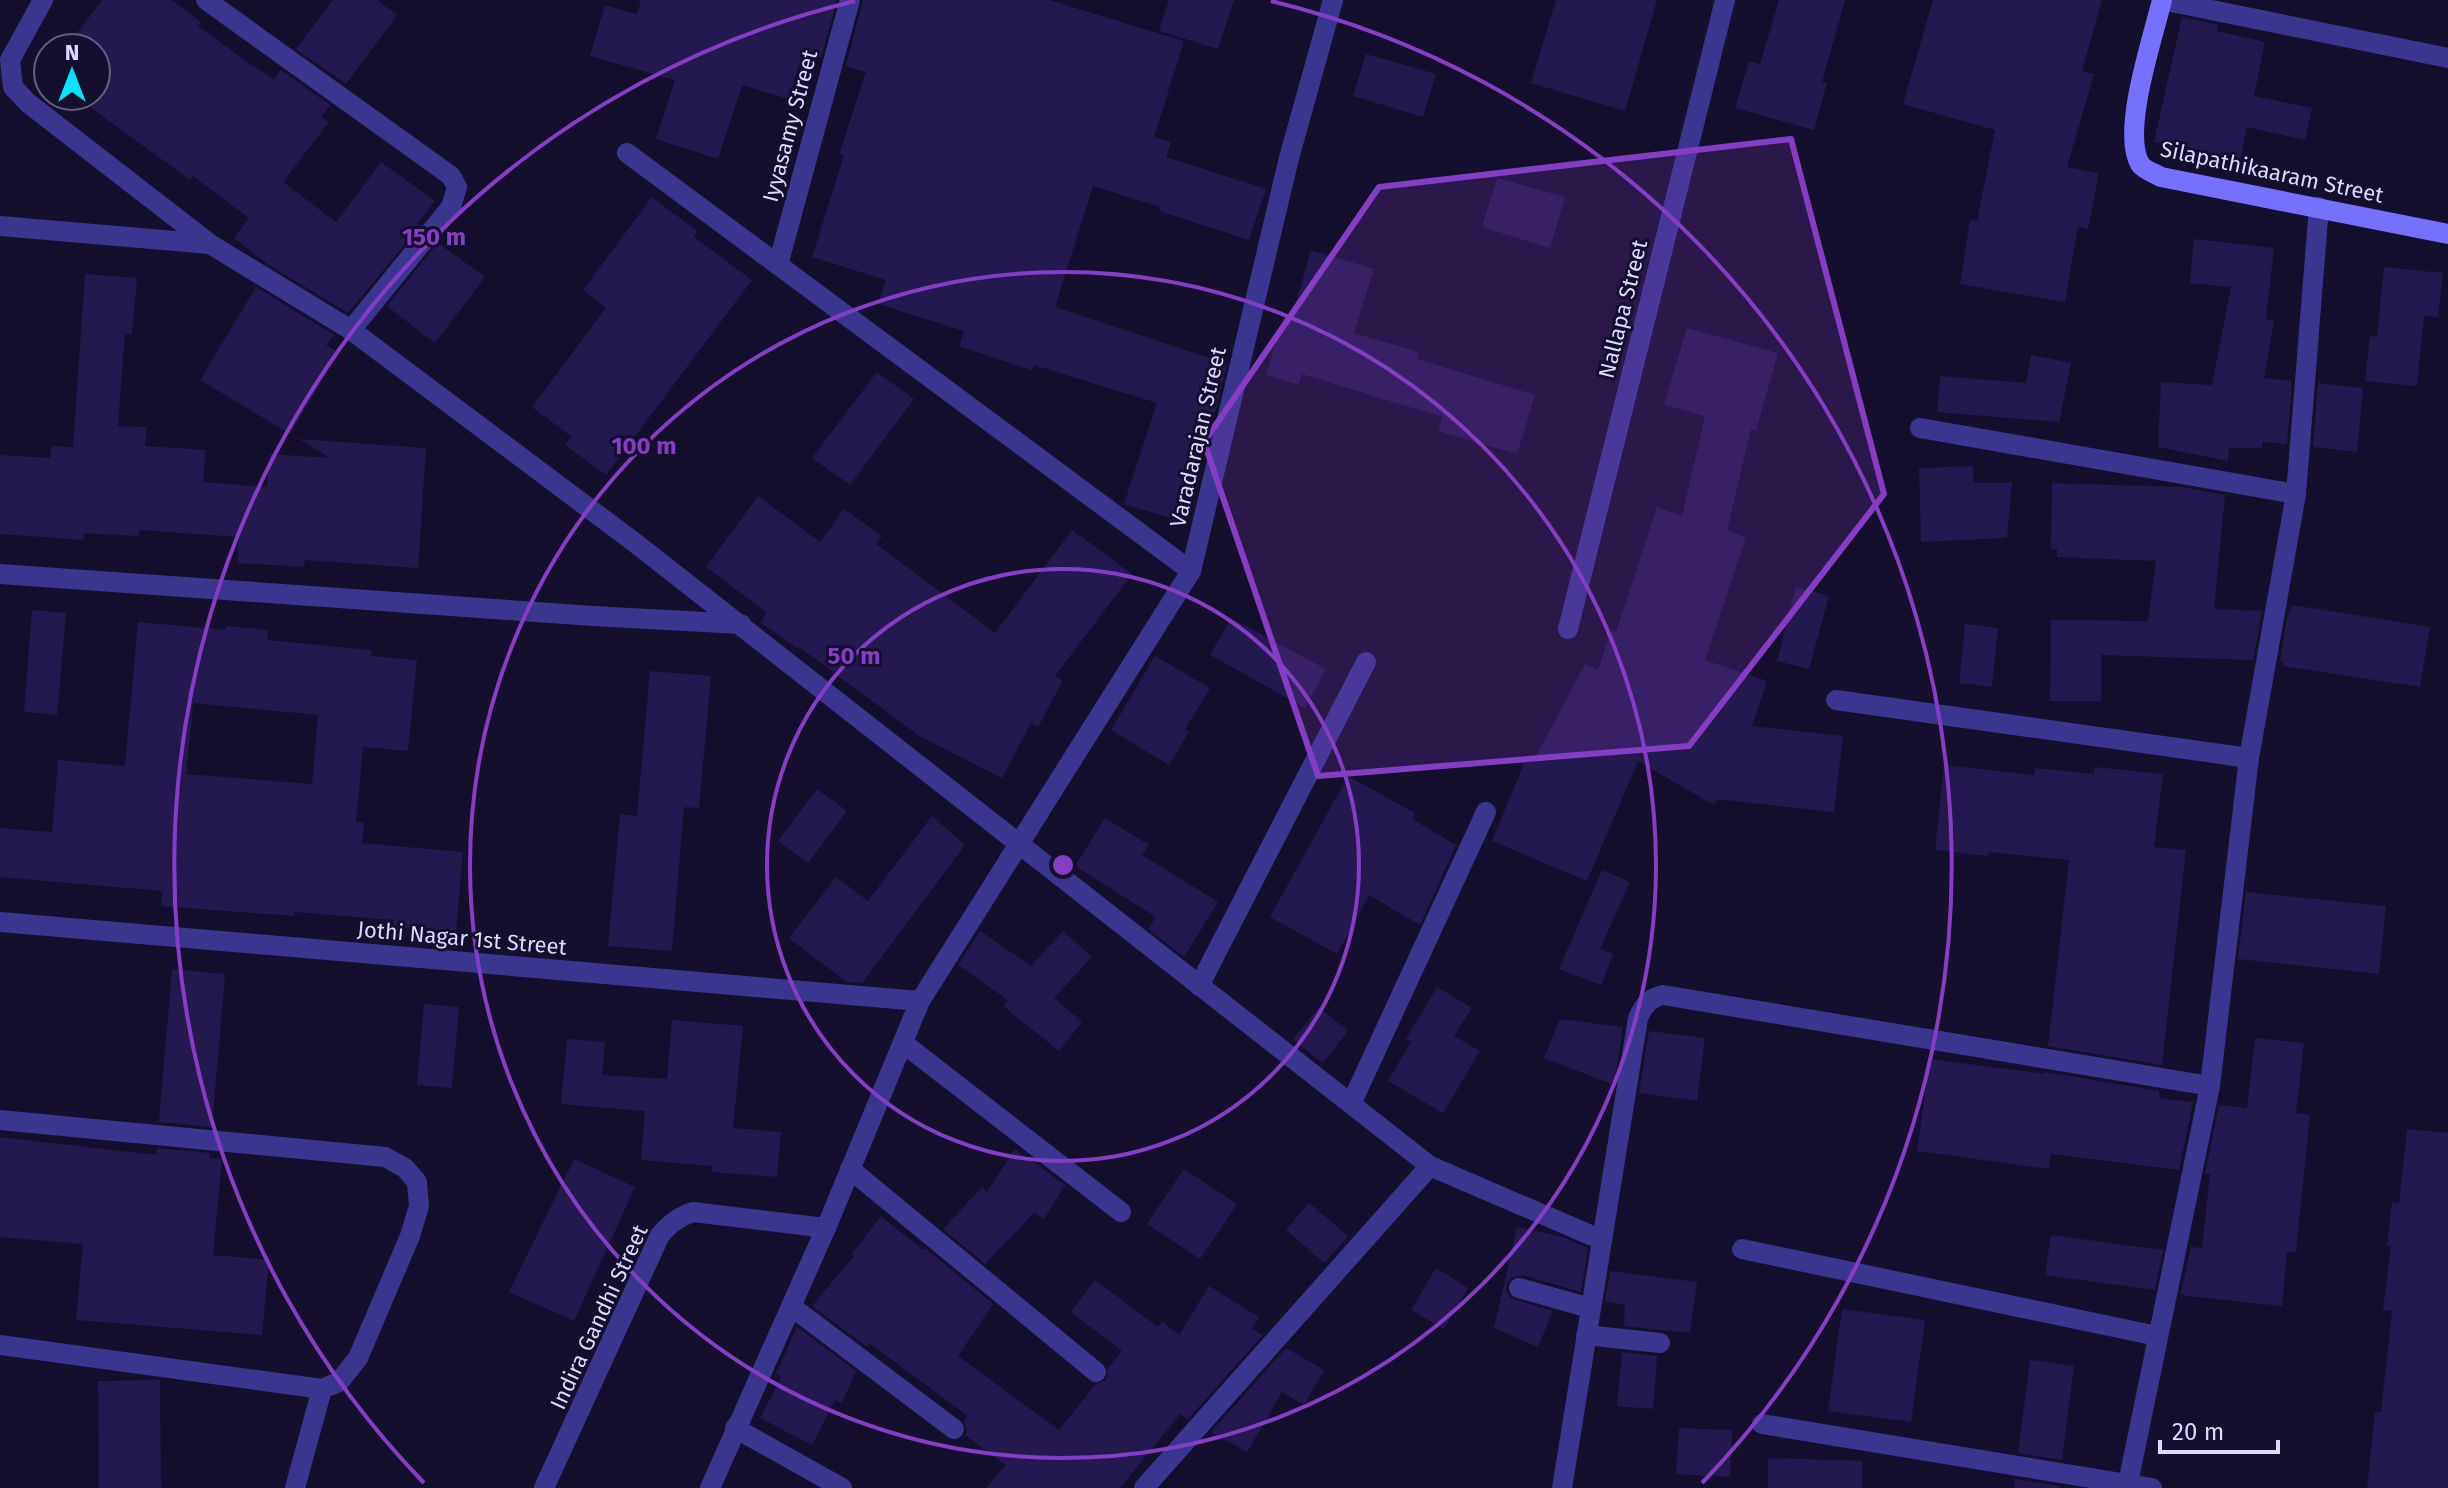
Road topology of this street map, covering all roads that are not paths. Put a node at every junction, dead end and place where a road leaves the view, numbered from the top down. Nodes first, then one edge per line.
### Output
1 (43, 0) edge
2 (206, 0) edge
3 (850, 0) edge
4 (1333, 0) edge
5 (1725, 0) edge
6 (2162, 0) edge
7 (2448, 58) edge
8 (627, 153) dead end
9 (2319, 207) junction
10 (0, 226) edge
11 (2448, 234) edge
12 (210, 244) junction
13 (778, 265) junction
14 (351, 330) junction
15 (1920, 428) dead end
16 (2296, 494) junction
17 (1191, 571) junction
18 (0, 574) edge
19 (741, 624) junction
20 (1568, 629) dead end
21 (1366, 662) dead end
22 (1836, 700) dead end
23 (2249, 758) junction
24 (1486, 812) dead end
25 (1019, 846) junction
26 (0, 922) edge
27 (1199, 986) junction
28 (920, 1001) junction
29 (903, 1043) junction
30 (2210, 1086) junction
31 (1351, 1104) junction
32 (0, 1120) edge
33 (1430, 1166) junction
34 (850, 1169) junction
35 (1121, 1212) dead end
36 (826, 1228) junction
37 (1602, 1240) junction
38 (1742, 1249) dead end
39 (1519, 1288) dead end
40 (792, 1307) junction
41 (1590, 1308) junction
42 (1586, 1335) junction
43 (2157, 1336) junction
44 (1660, 1343) dead end
45 (0, 1345) edge
46 (1096, 1372) dead end
47 (322, 1389) junction
48 (1762, 1424) dead end
49 (735, 1428) junction
50 (954, 1429) dead end
51 (2127, 1485) edge
52 (295, 1488) edge
53 (544, 1488) edge
54 (710, 1488) edge
55 (842, 1488) edge
56 (1144, 1488) edge
57 (1562, 1488) edge
58 (2152, 1488) edge

1 - 12 street
2 - 14 street
3 - 13 street, Iyyasamy Street
4 - 17 street, Varadarajan Street
5 - 20 street, Nallapa Street
6 - 7 street
6 - 9 street, Silapathikaaram Street
8 - 13 street
9 - 11 street, Silapathikaaram Street
9 - 16 street
10 - 12 street
12 - 14 street
13 - 17 street
14 - 19 street
15 - 16 street
16 - 23 street
17 - 25 street, Varadarajan Street
18 - 19 street
19 - 25 street
21 - 27 street
22 - 23 street
23 - 30 street
24 - 31 street
25 - 27 street
25 - 28 street, Varadarajan Street
26 - 28 street, Jothi Nagar 1st Street
27 - 31 street
28 - 29 street, Varadarajan Street
29 - 34 street, Varadarajan Street
29 - 35 street
30 - 37 street
30 - 43 street
31 - 33 street
32 - 47 street
33 - 37 street
33 - 56 street
34 - 36 street, Varadarajan Street
34 - 46 street
36 - 40 street, Varadarajan Street
36 - 53 street, Indira Gandhi Street
37 - 41 street
38 - 43 street
39 - 41 street
40 - 49 street, Varadarajan Street
40 - 50 street
41 - 42 street
42 - 44 street
42 - 57 street
43 - 51 street
45 - 47 street
47 - 52 street
48 - 51 street
49 - 54 street, Varadarajan Street
49 - 55 street
51 - 58 street

